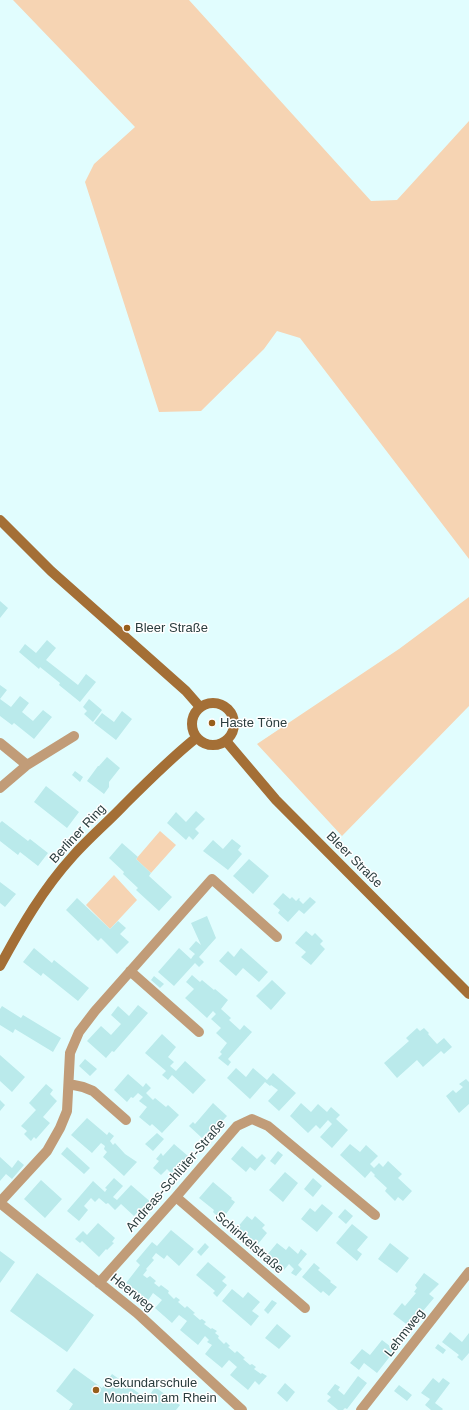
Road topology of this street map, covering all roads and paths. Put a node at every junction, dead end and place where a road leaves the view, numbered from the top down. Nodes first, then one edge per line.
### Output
1 (0, 520) edge
2 (200, 707) junction
3 (74, 736) dead end
4 (196, 738) junction
5 (226, 741) junction
6 (0, 743) edge
7 (27, 765) junction
8 (0, 788) edge
9 (277, 937) dead end
10 (0, 966) edge
11 (130, 971) junction
12 (469, 994) edge
13 (199, 1032) dead end
14 (69, 1084) junction
15 (126, 1120) dead end
16 (176, 1197) junction
17 (0, 1203) edge
18 (375, 1215) dead end
19 (469, 1272) edge
20 (99, 1283) junction
21 (305, 1308) dead end
22 (242, 1410) edge
23 (361, 1410) edge

1 - 2 street
2 - 4 street
2 - 5 street
3 - 7 street
4 - 5 street
4 - 10 street, Berliner Ring
5 - 12 street, Bleer Straße
6 - 7 street
7 - 8 street
9 - 11 street
11 - 13 street
11 - 14 street
14 - 15 street
14 - 17 street
16 - 18 street, Andreas-Schlüter-Straße
16 - 20 street, Andreas-Schlüter-Straße
16 - 21 street, Schinkelstraße
17 - 20 street, Heerweg
19 - 23 street, Lehmweg
20 - 22 street, Heerweg

